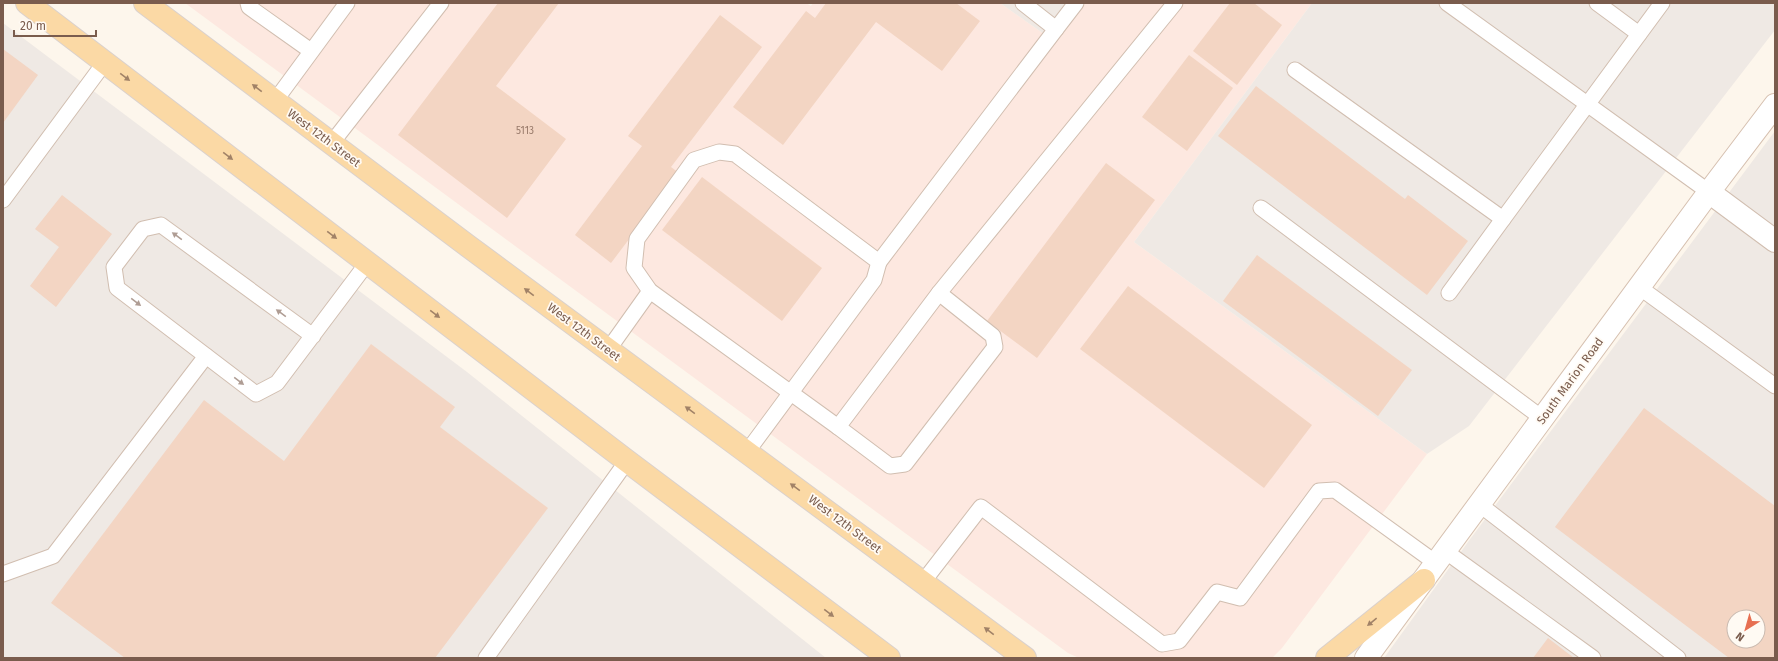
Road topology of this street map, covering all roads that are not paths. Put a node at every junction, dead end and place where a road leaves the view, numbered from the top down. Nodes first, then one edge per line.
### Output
1 (27, 3) edge
2 (145, 3) edge
3 (248, 3) edge
4 (347, 3) edge
5 (441, 3) edge
6 (1023, 3) edge
7 (1076, 3) edge
8 (1175, 3) edge
9 (1447, 3) edge
10 (1597, 3) edge
11 (1662, 3) edge
12 (1056, 29) junction
13 (1639, 34) junction
14 (311, 51) junction
15 (105, 62) junction
16 (1296, 70) dead end
17 (274, 101) junction
18 (1587, 103) junction
19 (1775, 105) edge
20 (331, 144) junction
21 (1709, 192) junction
22 (3, 200) edge
23 (1261, 208) dead end
24 (1503, 219) junction
25 (1775, 241) edge
26 (368, 262) junction
27 (879, 262) junction
28 (1639, 287) junction
29 (650, 291) junction
30 (939, 293) junction
31 (1449, 293) dead end
32 (313, 336) junction
33 (608, 350) junction
34 (206, 356) junction
35 (1775, 386) edge
36 (790, 393) junction
37 (1542, 418) junction
38 (838, 427) junction
39 (747, 452) junction
40 (627, 461) junction
41 (1479, 504) junction
42 (1435, 565) junction
43 (3, 574) edge
44 (923, 582) junction
45 (883, 656) edge
46 (1024, 657) edge
47 (486, 658) edge
48 (1327, 658) edge
49 (1366, 658) edge
50 (1593, 658) edge
51 (1678, 658) edge

1 - 15 main road
17 -> 2 main road, West 12th Street
3 - 14 lane
4 - 14 lane
5 - 20 lane
6 - 12 lane
7 - 12 lane
8 - 30 lane
9 - 18 lane
10 - 13 lane
11 - 13 lane
12 - 27 lane
13 - 18 lane
14 - 17 lane
15 - 22 lane
15 -> 26 main road
16 - 24 lane
17 - 20 main road, West 12th Street
18 - 21 lane
18 - 24 lane
19 - 21 main road, South Marion Road
33 -> 20 main road, West 12th Street
21 - 25 main road
21 - 28 main road, South Marion Road
23 - 37 lane
24 - 31 lane
26 - 32 lane
26 -> 40 main road
27 - 29 lane
27 - 36 lane
28 - 35 lane
28 - 37 main road, South Marion Road
29 - 33 lane
29 - 36 lane
30 - 38 lane
30 - 38 lane
34 -> 32 lane
32 -> 34 lane
39 -> 33 main road, West 12th Street
34 - 43 lane
36 - 38 lane
36 - 39 lane
37 - 41 main road, South Marion Road
44 -> 39 main road, West 12th Street
40 -> 45 main road
40 - 47 lane
41 - 42 main road, South Marion Road
41 - 51 lane
42 - 44 lane
42 -> 48 main road
42 - 49 main road, South Marion Road
42 - 50 lane
46 -> 44 main road, West 12th Street

